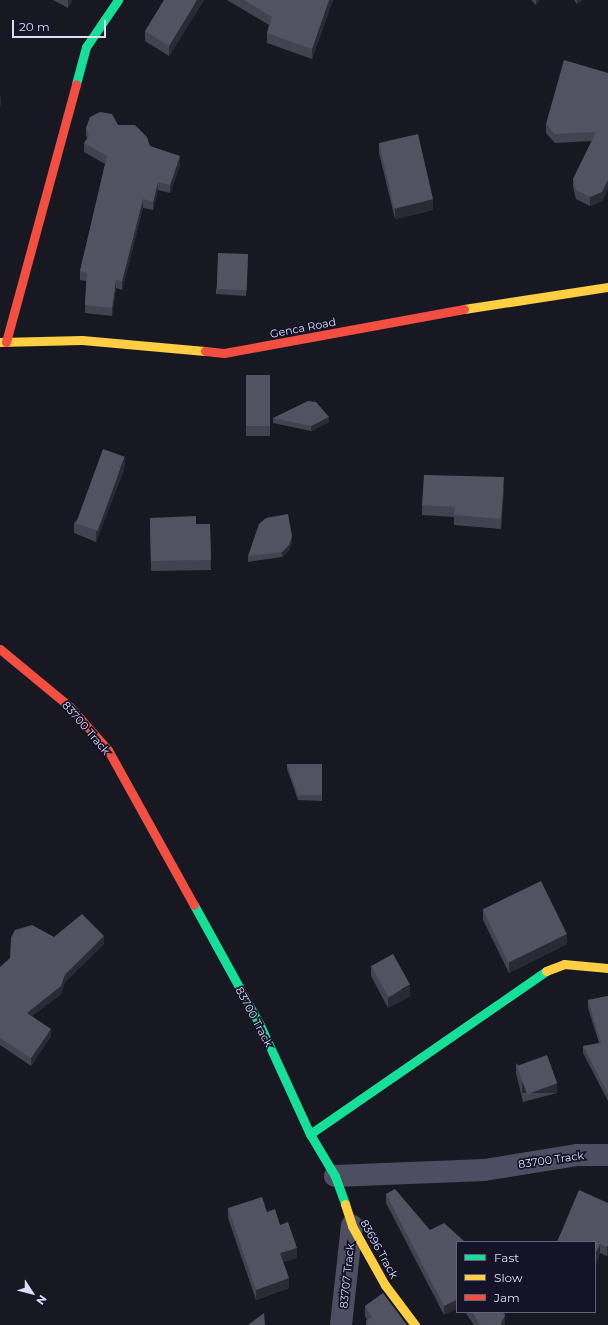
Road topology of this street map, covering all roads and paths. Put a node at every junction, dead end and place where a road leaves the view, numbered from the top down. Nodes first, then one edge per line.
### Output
1 (118, 0) edge
2 (608, 287) edge
3 (3, 342) edge
4 (0, 649) edge
5 (608, 968) edge
6 (310, 1134) junction
7 (608, 1155) edge
8 (335, 1176) junction
9 (352, 1226) junction
10 (341, 1325) edge
11 (415, 1325) edge

1 - 3 street
2 - 3 street, Genca Road
4 - 6 street, 83700 Track
5 - 6 street
6 - 8 street, 83700 Track
7 - 8 street, 83700 Track
8 - 9 street, 83696 Track
9 - 10 street, 83707 Track
9 - 11 street, 83696 Track

